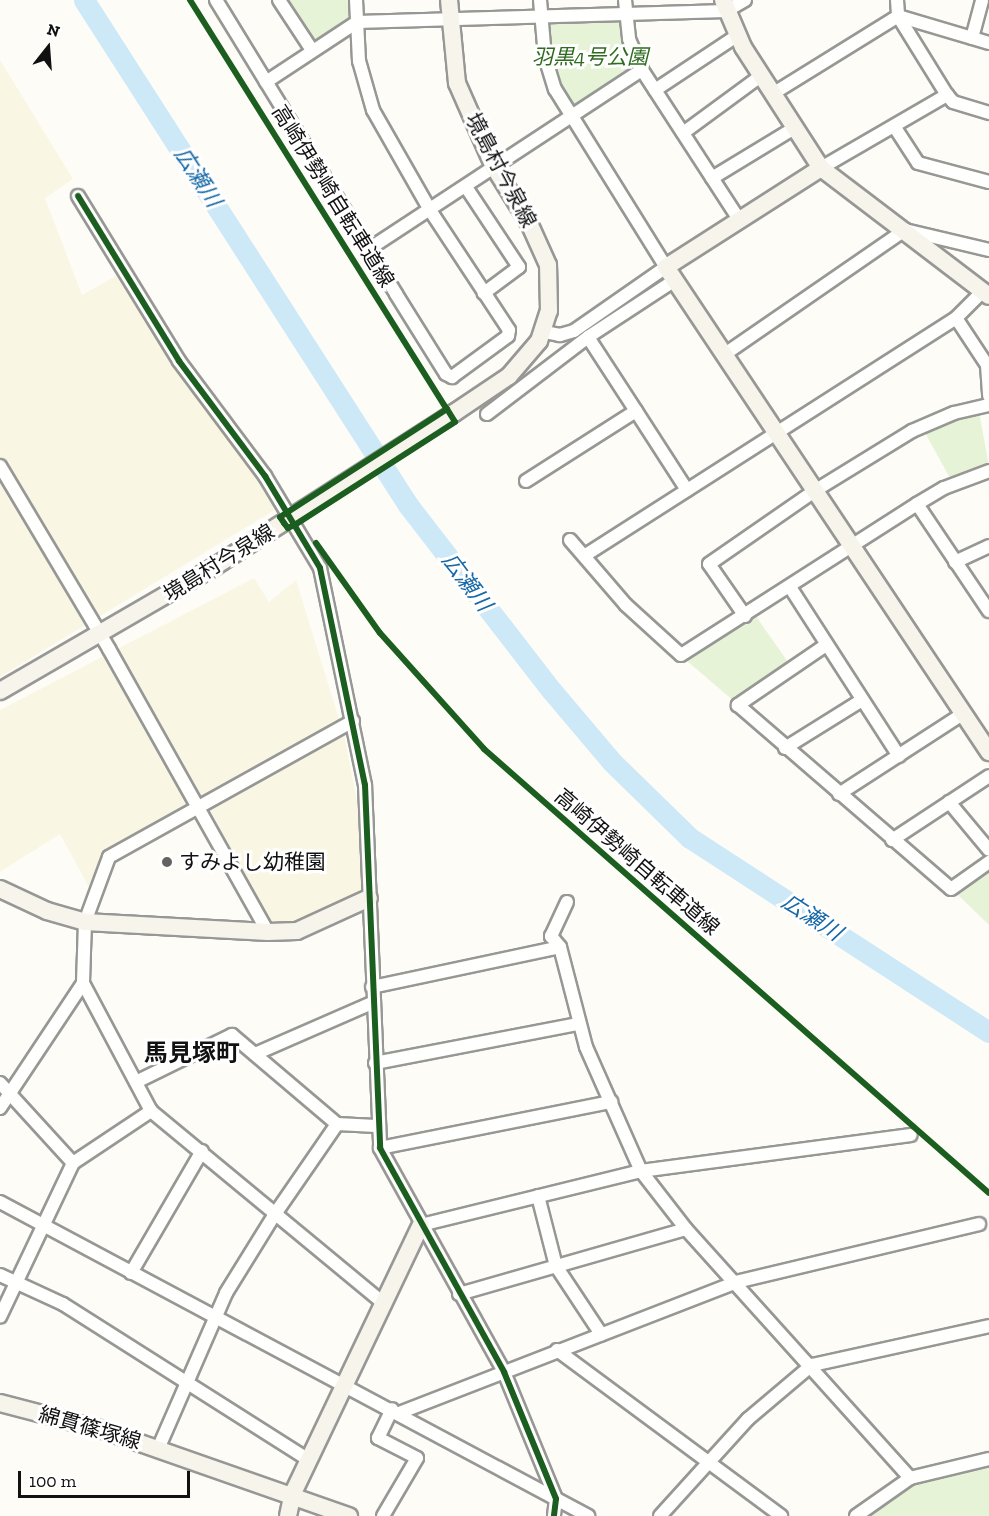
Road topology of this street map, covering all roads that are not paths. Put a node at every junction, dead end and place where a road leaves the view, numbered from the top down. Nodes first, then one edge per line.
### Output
1 (216, 0) edge
2 (279, 0) edge
3 (356, 0) edge
4 (540, 0) edge
5 (625, 0) edge
6 (745, 0) edge
7 (897, 0) edge
8 (982, 0) edge
9 (725, 5) edge
10 (449, 8) edge
11 (625, 16) junction
12 (898, 16) junction
13 (540, 17) junction
14 (357, 22) junction
15 (738, 35) junction
16 (972, 38) junction
17 (989, 43) edge
18 (312, 50) junction
19 (642, 70) junction
20 (762, 75) junction
21 (266, 82) junction
22 (655, 90) junction
23 (774, 93) junction
24 (947, 95) junction
25 (989, 113) edge
26 (570, 116) junction
27 (894, 126) junction
28 (796, 127) junction
29 (684, 134) junction
30 (494, 167) junction
31 (821, 168) junction
32 (712, 178) junction
33 (989, 182) edge
34 (466, 187) junction
35 (78, 196) dead end
36 (430, 210) junction
37 (740, 221) junction
38 (905, 230) junction
39 (369, 249) junction
40 (989, 250) edge
41 (670, 274) junction
42 (484, 293) junction
43 (985, 295) edge
44 (956, 318) junction
45 (543, 332) junction
46 (588, 337) junction
47 (725, 354) junction
48 (989, 396) edge
49 (989, 405) edge
50 (636, 411) junction
51 (487, 414) dead end
52 (778, 432) junction
53 (0, 466) edge
54 (989, 471) edge
55 (526, 481) dead end
56 (687, 490) junction
57 (816, 490) junction
58 (917, 504) junction
59 (298, 515) junction
60 (570, 540) dead end
61 (853, 545) junction
62 (989, 546) edge
63 (584, 556) junction
64 (956, 562) junction
65 (790, 587) junction
66 (989, 611) edge
67 (744, 615) junction
68 (100, 634) junction
69 (826, 645) junction
70 (0, 691) edge
71 (862, 700) junction
72 (964, 713) junction
73 (353, 721) junction
74 (785, 748) junction
75 (989, 752) edge
76 (899, 756) junction
77 (989, 776) edge
78 (839, 794) junction
79 (948, 802) junction
80 (199, 808) junction
81 (892, 840) junction
82 (989, 850) edge
83 (989, 862) edge
84 (1, 892) edge
85 (369, 898) junction
86 (567, 902) dead end
87 (85, 922) junction
88 (268, 933) junction
89 (560, 947) junction
90 (83, 983) junction
91 (372, 987) junction
92 (374, 1002) junction
93 (578, 1024) junction
94 (255, 1054) junction
95 (375, 1063) junction
96 (136, 1082) junction
97 (5, 1087) edge
98 (610, 1102) junction
99 (0, 1108) edge
100 (151, 1111) junction
101 (337, 1124) junction
102 (376, 1126) junction
103 (911, 1135) dead end
104 (380, 1148) junction
105 (202, 1151) junction
106 (73, 1163) junction
107 (641, 1171) junction
108 (538, 1196) junction
109 (0, 1202) edge
110 (275, 1214) junction
111 (979, 1224) dead end
112 (44, 1225) junction
113 (421, 1225) junction
114 (686, 1229) junction
115 (556, 1266) junction
116 (131, 1273) junction
117 (0, 1275) edge
118 (736, 1282) junction
119 (17, 1283) junction
120 (459, 1293) junction
121 (384, 1304) junction
122 (0, 1317) edge
123 (214, 1317) junction
124 (989, 1326) edge
125 (601, 1334) junction
126 (557, 1350) junction
127 (812, 1365) junction
128 (504, 1372) junction
129 (187, 1380) junction
130 (346, 1384) junction
131 (0, 1403) edge
132 (395, 1411) junction
133 (158, 1449) junction
134 (989, 1459) edge
135 (309, 1460) junction
136 (709, 1462) junction
137 (910, 1478) junction
138 (293, 1493) junction
139 (556, 1499) junction
140 (288, 1516) edge
141 (349, 1516) edge
142 (383, 1516) edge
143 (554, 1516) edge
144 (588, 1516) edge
145 (660, 1516) edge
146 (781, 1516) edge
147 (856, 1516) edge

1 - 21 street
2 - 18 street
3 - 14 street
4 - 13 street
5 - 11 street
6 - 9 street
7 - 12 street
8 - 16 street
9 - 11 street
9 - 15 street
10 - 13 street
10 - 14 street
10 - 30 street, 境島村今泉線
11 - 13 street
11 - 19 street
12 - 16 street
12 - 23 street
12 - 24 street
13 - 26 street
14 - 18 street
14 - 36 street
15 - 20 street
15 - 22 street
16 - 17 street
18 - 21 street
19 - 22 street
19 - 26 street
20 - 23 street
20 - 29 street
21 - 39 street
22 - 29 street
23 - 28 street
24 - 25 street
24 - 27 street
26 - 30 street
26 - 41 street
27 - 31 street
27 - 33 street
28 - 31 street
28 - 32 street
29 - 32 street
30 - 34 street
30 - 45 street, 境島村今泉線
31 - 37 street
31 - 38 street
32 - 37 street
34 - 36 street
34 - 42 street
35 - 59 street
36 - 39 street
36 - 42 street
37 - 41 street
38 - 40 street
38 - 43 street
38 - 47 street
39 - 42 street
41 - 45 street
41 - 46 street
41 - 47 street
43 - 44 street
44 - 48 street
44 - 52 street
45 - 59 street, 境島村今泉線
46 - 50 street
46 - 51 street
47 - 52 street
49 - 57 street
50 - 55 street
50 - 56 street
52 - 56 street
52 - 57 street
53 - 68 street
54 - 58 street
56 - 63 street
57 - 61 street
57 - 67 street
58 - 61 street
58 - 64 street
59 - 68 street, 境島村今泉線
59 - 73 street
60 - 63 street
61 - 65 street
61 - 72 street
62 - 64 street
63 - 67 street
64 - 66 street
65 - 67 street
65 - 69 street
68 - 70 street, 境島村今泉線
68 - 80 street
69 - 71 street
69 - 74 street
71 - 74 street
71 - 76 street
72 - 75 street
72 - 76 street
73 - 80 street
73 - 85 street
74 - 78 street
76 - 78 street
77 - 79 street
78 - 81 street
79 - 81 street
79 - 82 street
80 - 87 street
80 - 88 street
81 - 83 street
84 - 87 street
85 - 88 street
85 - 91 street
86 - 89 street
87 - 88 street
87 - 90 street
89 - 91 street
89 - 93 street
90 - 96 street
90 - 97 street
91 - 92 street
92 - 94 street
92 - 95 street
93 - 95 street
93 - 98 street
94 - 96 street
94 - 101 street
95 - 102 street
96 - 100 street
97 - 99 street
97 - 106 street
98 - 104 street
98 - 107 street
100 - 105 street
100 - 106 street
101 - 102 street
101 - 110 street
102 - 104 street
103 - 107 street
104 - 113 street
105 - 110 street
105 - 116 street
106 - 112 street
107 - 108 street
107 - 114 street
108 - 113 street
108 - 115 street
109 - 112 street
110 - 121 street
110 - 123 street
111 - 118 street
112 - 116 street
112 - 119 street
113 - 120 street
113 - 121 street
114 - 115 street
114 - 118 street
115 - 120 street
115 - 125 street
116 - 123 street
117 - 119 street
118 - 125 street
118 - 127 street
119 - 122 street
119 - 129 street
120 - 128 street
121 - 130 street
123 - 129 street
123 - 130 street
124 - 127 street
125 - 126 street
126 - 128 street
126 - 136 street
127 - 136 street
127 - 137 street
128 - 132 street
128 - 139 street
129 - 133 street
129 - 135 street
130 - 132 street
130 - 135 street
131 - 133 street, 綿貫篠塚線
132 - 139 street
132 - 142 street
133 - 138 street, 綿貫篠塚線
134 - 137 street
135 - 138 street
136 - 145 street
136 - 146 street
137 - 147 street
138 - 140 street
138 - 141 street, 綿貫篠塚線
139 - 143 street
139 - 144 street

